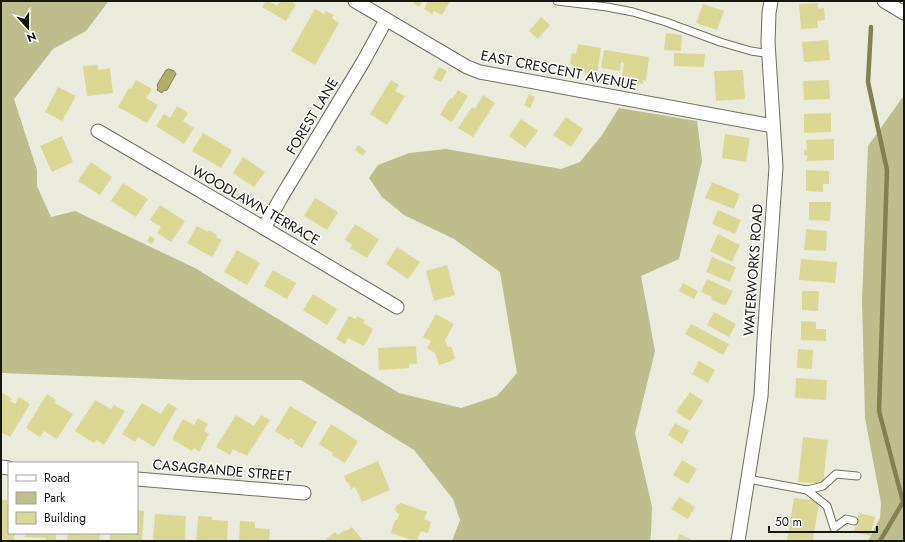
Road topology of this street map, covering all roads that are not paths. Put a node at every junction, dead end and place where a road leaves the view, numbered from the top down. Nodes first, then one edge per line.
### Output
1 (356, 1) edge
2 (557, 1) edge
3 (771, 1) edge
4 (884, 1) edge
5 (904, 13) edge
6 (386, 20) junction
7 (770, 54) junction
8 (773, 126) junction
9 (98, 131) dead end
10 (264, 228) junction
11 (397, 307) dead end
12 (857, 476) dead end
13 (138, 479) edge
14 (748, 479) junction
15 (807, 490) junction
16 (304, 494) dead end
17 (854, 521) dead end
18 (738, 541) edge

1 - 6 street, EAST CRESCENT AVENUE
2 - 7 lane
3 - 7 street, WATERWORKS ROAD
4 - 5 street
6 - 8 street, EAST CRESCENT AVENUE
6 - 10 street, FOREST LANE
7 - 8 street, WATERWORKS ROAD
8 - 14 street, WATERWORKS ROAD
9 - 10 street, WOODLAWN TERRACE
10 - 11 street, WOODLAWN TERRACE
12 - 15 lane
13 - 16 street, CASAGRANDE STREET
14 - 15 lane
14 - 18 street, WATERWORKS ROAD
15 - 17 lane

